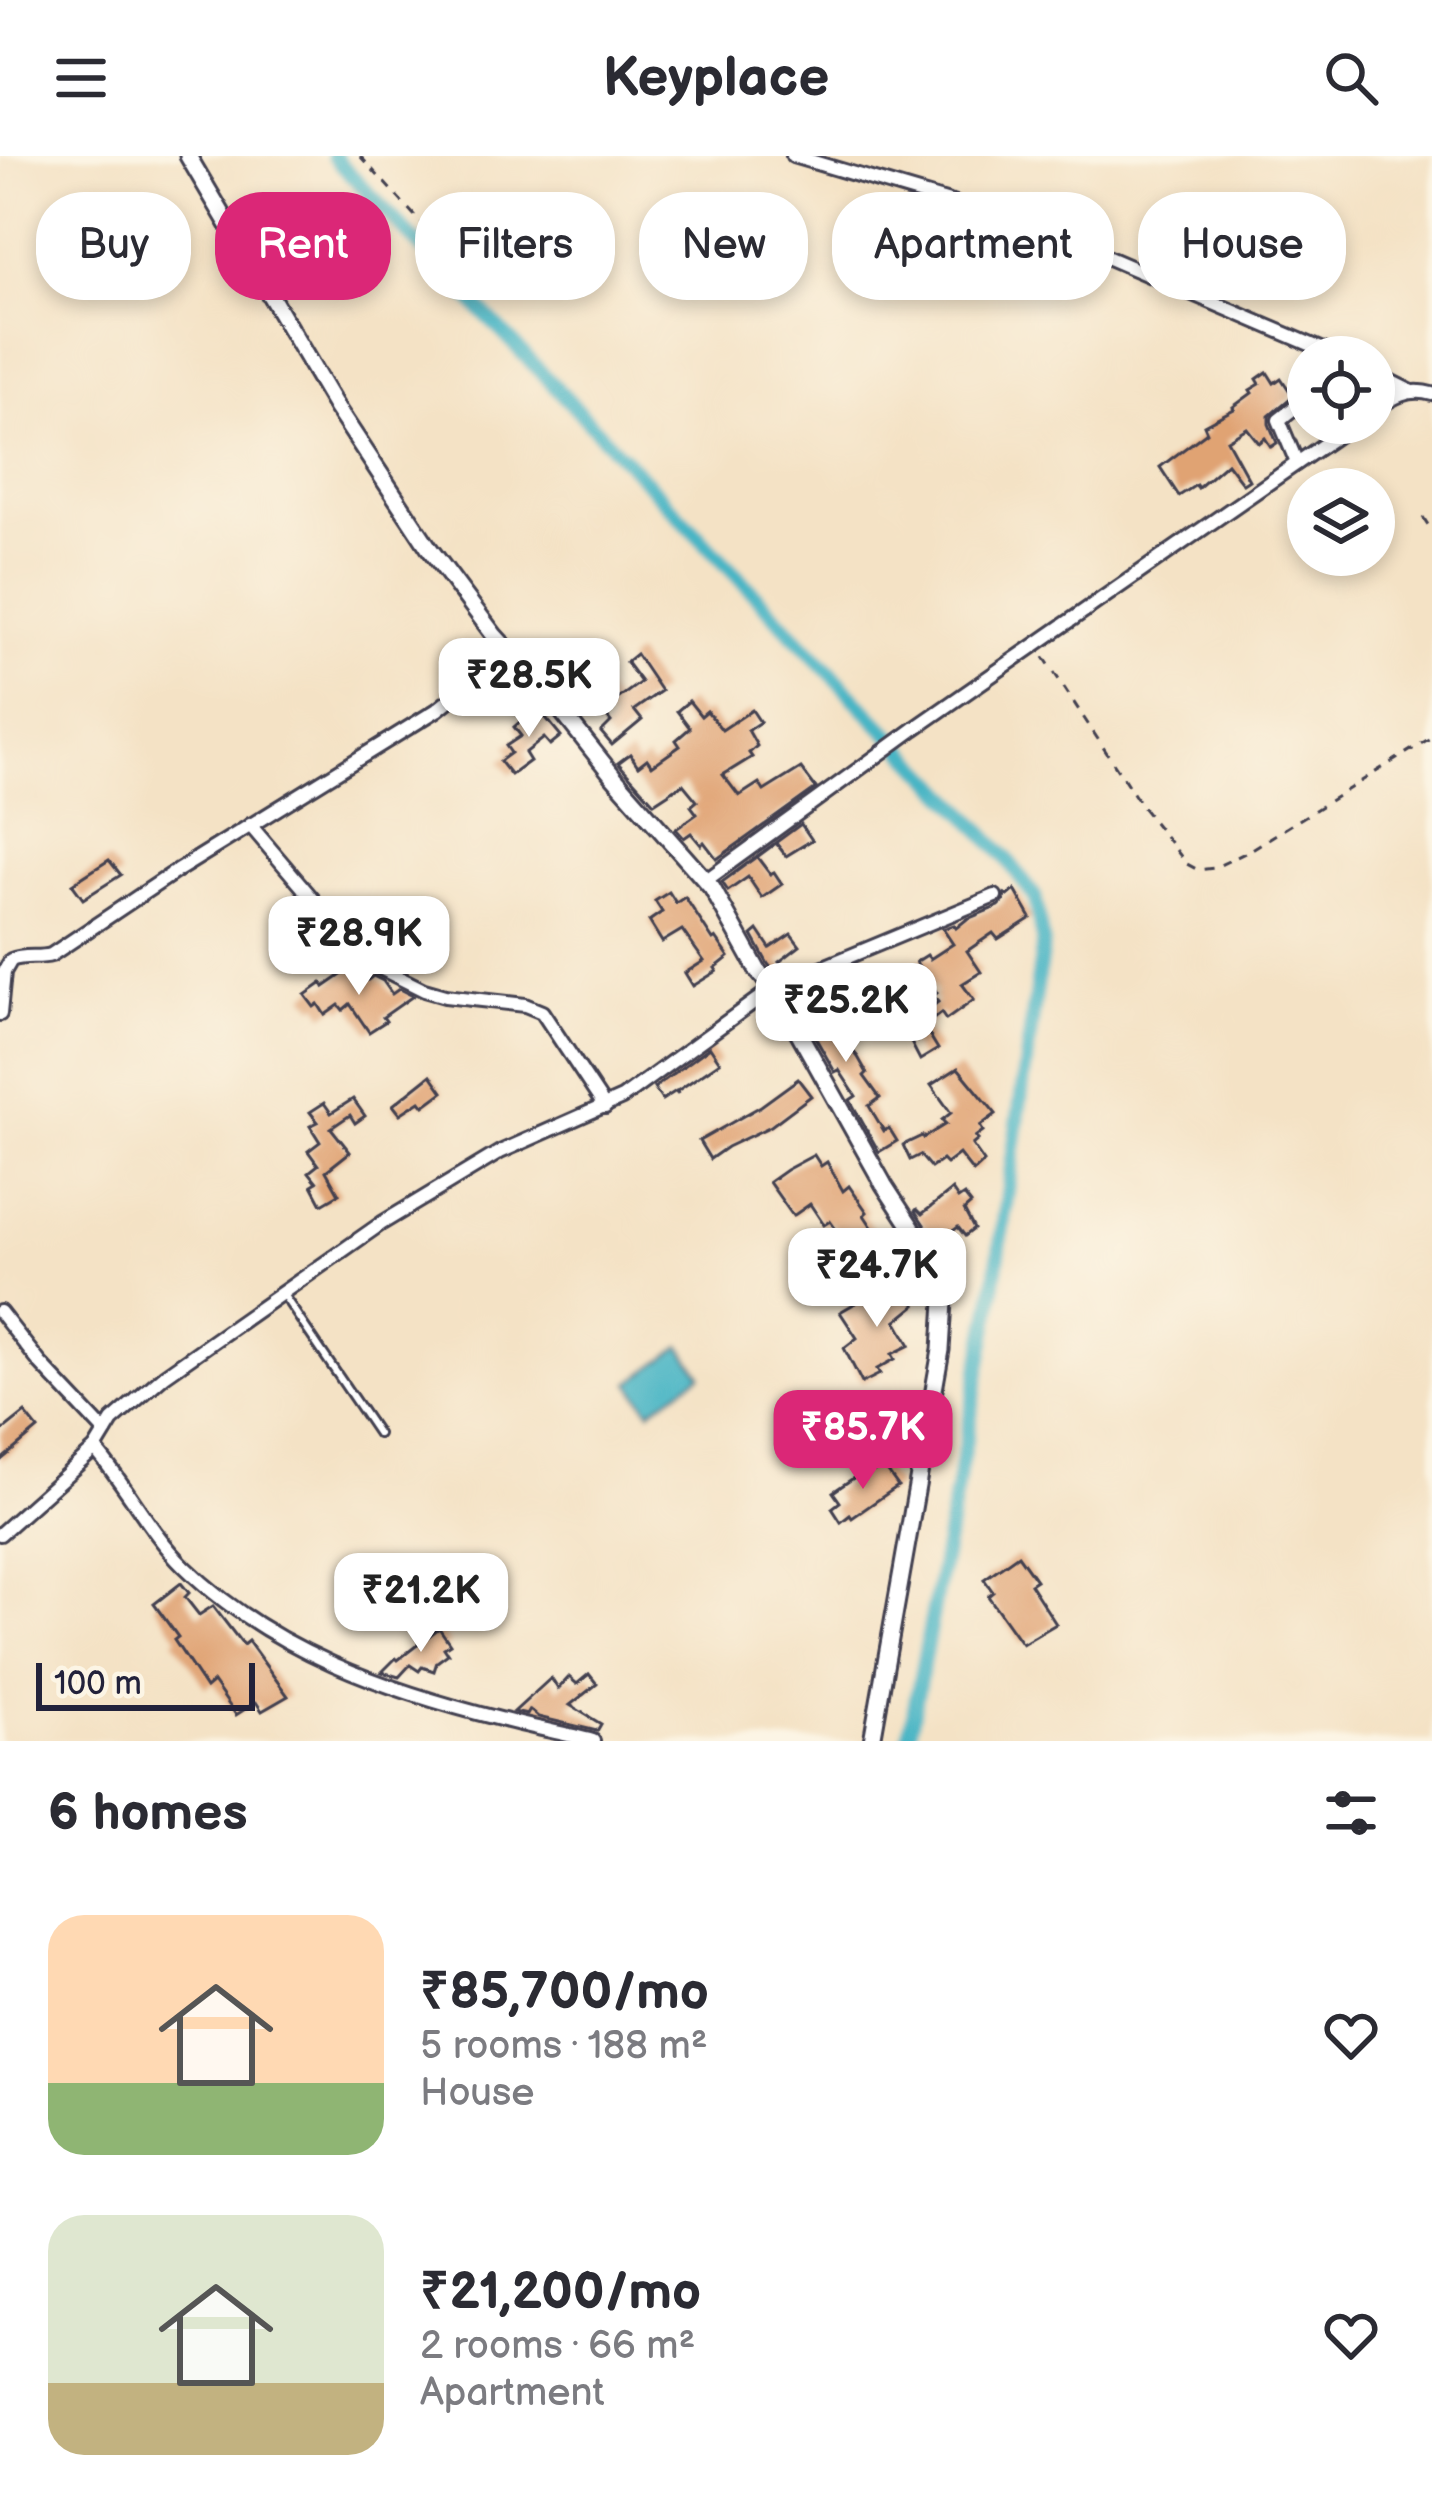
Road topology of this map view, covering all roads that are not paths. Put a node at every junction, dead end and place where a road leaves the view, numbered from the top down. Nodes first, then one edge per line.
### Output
1 (188, 156) edge
2 (793, 156) edge
3 (1291, 336) edge
4 (1395, 384) edge
5 (1410, 392) junction
6 (1432, 394) edge
7 (1395, 396) edge
8 (1287, 414) edge
9 (1287, 438) edge
10 (1290, 444) edge
11 (1325, 444) edge
12 (1298, 463) junction
13 (509, 652) junction
14 (250, 825) junction
15 (704, 880) junction
16 (995, 896) dead end
17 (0, 947) edge
18 (8, 962) junction
19 (773, 988) junction
20 (0, 1014) edge
21 (605, 1107) junction
22 (282, 1292) junction
23 (0, 1312) edge
24 (105, 1432) junction
25 (378, 1434) dead end
26 (94, 1449) junction
27 (0, 1534) edge
28 (593, 1741) edge
29 (872, 1741) edge

1 - 13 street
2 - 3 street
4 - 5 street
5 - 6 street
5 - 7 street
8 - 9 street
10 - 12 street
11 - 12 street
12 - 15 street
13 - 14 street
13 - 15 street
14 - 18 street
14 - 21 street
15 - 19 street
16 - 19 street
17 - 18 street
18 - 20 street
19 - 21 street
19 - 29 street
21 - 22 street
22 - 24 street
22 - 25 lane
23 - 24 street
24 - 26 street
26 - 27 street
26 - 28 street

